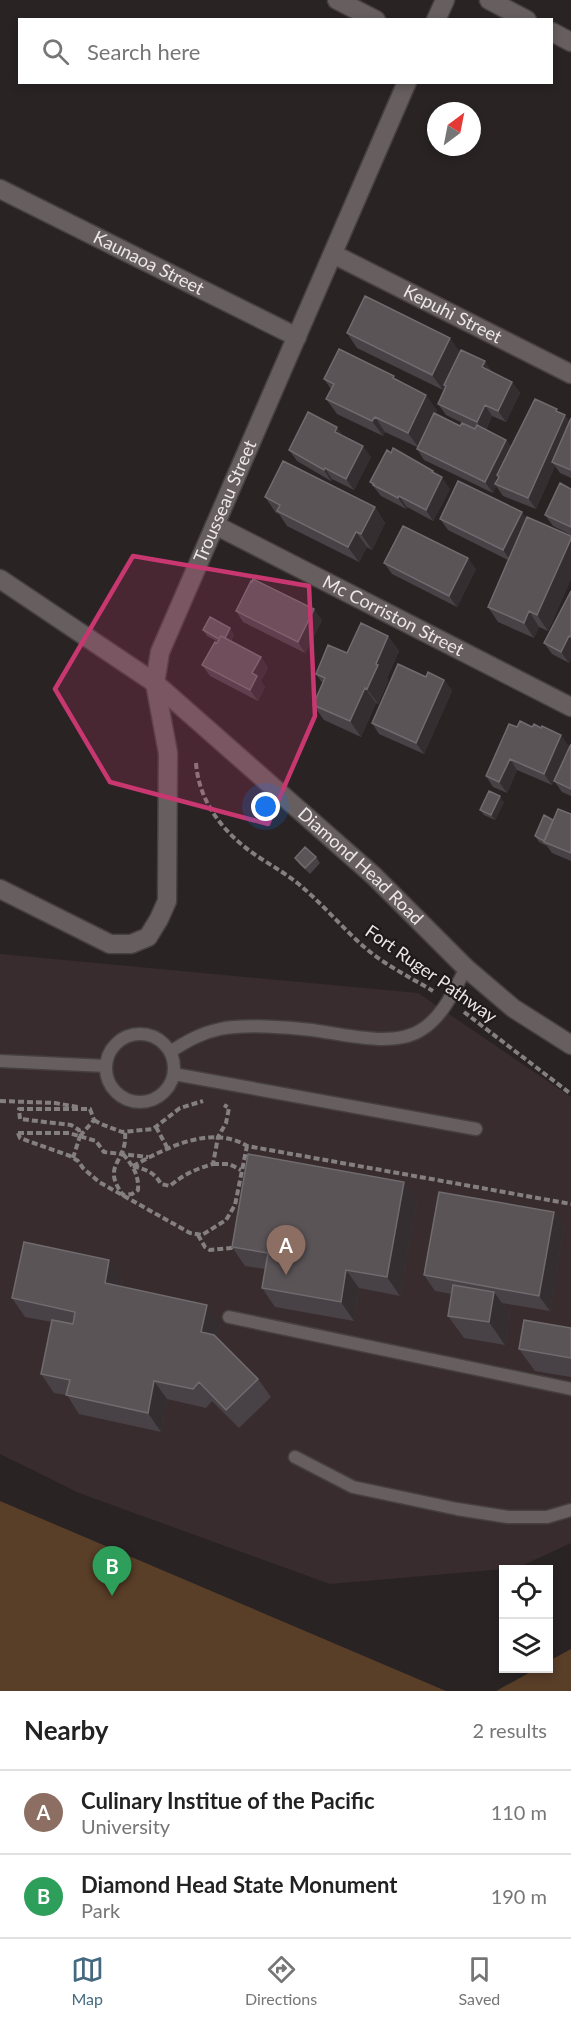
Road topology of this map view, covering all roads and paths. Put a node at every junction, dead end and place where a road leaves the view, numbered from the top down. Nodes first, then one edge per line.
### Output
1 (337, 0) edge
2 (445, 0) edge
3 (489, 0) edge
4 (372, 18) edge
5 (437, 18) edge
6 (523, 18) edge
7 (553, 33) edge
8 (571, 42) edge
9 (406, 84) edge
10 (0, 189) edge
11 (333, 254) junction
12 (297, 338) junction
13 (571, 374) edge
14 (215, 525) junction
15 (0, 579) edge
16 (154, 683) junction
17 (571, 707) edge
18 (196, 763) dead end
19 (0, 888) edge
20 (466, 968) junction
21 (448, 1000) junction
22 (571, 1045) edge
23 (171, 1052) junction
24 (0, 1061) edge
25 (106, 1066) junction
26 (174, 1074) junction
27 (571, 1094) edge
28 (0, 1101) edge
29 (207, 1101) dead end
30 (216, 1101) dead end
31 (90, 1109) junction
32 (94, 1120) junction
33 (156, 1127) junction
34 (476, 1129) dead end
35 (125, 1132) junction
36 (80, 1136) junction
37 (219, 1137) junction
38 (247, 1146) junction
39 (168, 1149) junction
40 (123, 1154) junction
41 (150, 1157) junction
42 (73, 1158) junction
43 (213, 1164) junction
44 (133, 1166) junction
45 (242, 1170) junction
46 (123, 1195) junction
47 (571, 1204) edge
48 (197, 1234) junction
49 (239, 1239) edge
50 (229, 1317) dead end
51 (571, 1389) edge
52 (295, 1457) dead end
53 (571, 1510) edge

1 - 4 street
2 - 5 street
3 - 6 street
7 - 8 street
9 - 11 street, Trousseau Street
10 - 12 street, Kaunaoa Street
11 - 12 street, Trousseau Street
11 - 13 street, Kepuhi Street
12 - 14 street, Trousseau Street
14 - 16 street, Trousseau Street
14 - 17 street, Mc Corriston Street
15 - 16 street, Diamond Head Road
16 - 19 street, Trousseau Street
16 - 20 street, Diamond Head Road
18 - 21 path, Fort Ruger Pathway
20 - 21 lane
20 - 22 street, Diamond Head Road
21 - 23 lane
21 - 27 path, Fort Ruger Pathway
23 - 25 lane
23 - 26 lane
24 - 25 lane
25 - 26 lane
26 - 34 lane
28 - 31 path
29 - 33 path
30 - 37 path
31 - 32 path
31 - 36 path
32 - 35 path
32 - 36 path
33 - 35 path
33 - 39 path
35 - 40 path
36 - 40 path
36 - 42 path
36 - 42 path
37 - 38 path
37 - 39 path
37 - 43 path
38 - 45 path
38 - 47 path
39 - 41 path
40 - 41 path
40 - 44 path
40 - 46 path
41 - 44 path
42 - 46 path
43 - 44 path
43 - 45 path
44 - 46 path
45 - 48 path
46 - 48 path
48 - 49 path
50 - 51 lane
52 - 53 lane

